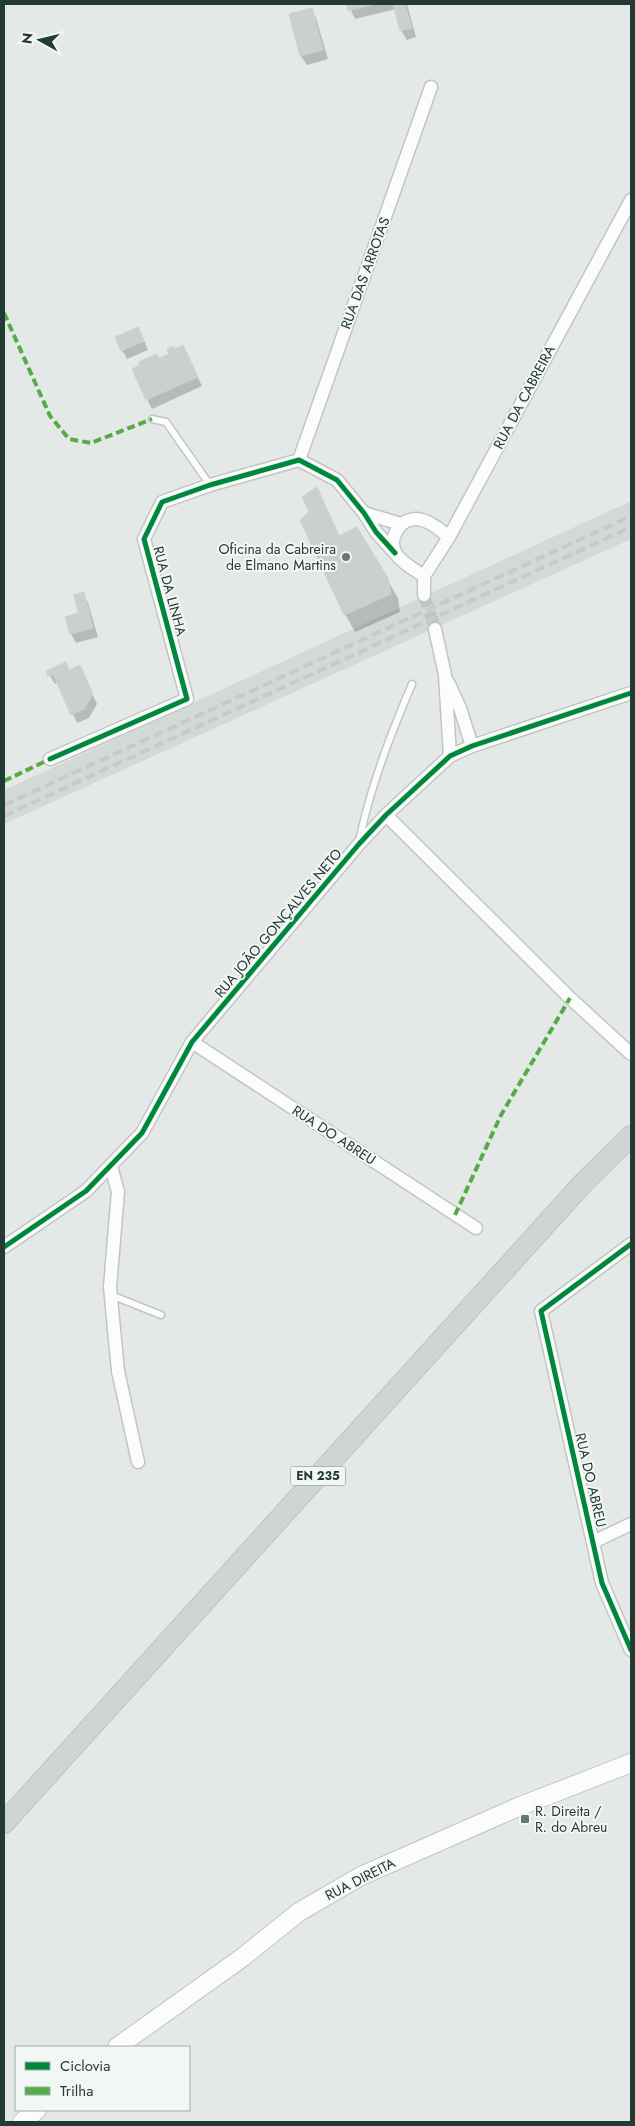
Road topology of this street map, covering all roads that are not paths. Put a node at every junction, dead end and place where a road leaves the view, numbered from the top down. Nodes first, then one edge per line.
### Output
1 (431, 87) dead end
2 (631, 200) edge
3 (152, 420) dead end
4 (299, 460) junction
5 (210, 485) junction
6 (364, 513) junction
7 (401, 524) junction
8 (449, 537) junction
9 (395, 553) junction
10 (424, 576) junction
11 (424, 595) tunnel mouth
12 (435, 629) tunnel mouth
13 (444, 675) junction
14 (412, 684) dead end
15 (631, 693) edge
16 (472, 746) junction
17 (450, 756) junction
18 (50, 759) dead end
19 (386, 815) junction
20 (359, 844) junction
21 (192, 1042) junction
22 (631, 1054) edge
23 (631, 1136) edge
24 (111, 1166) junction
25 (476, 1228) dead end
26 (631, 1244) edge
27 (4, 1247) edge
28 (111, 1295) junction
29 (161, 1315) dead end
30 (138, 1462) dead end
31 (631, 1524) edge
32 (593, 1542) junction
33 (631, 1650) edge
34 (631, 1763) edge
35 (4, 1823) edge
36 (118, 2046) edge
37 (36, 2111) edge
38 (22, 2122) edge

1 - 4 street, RUA DAS ARROTAS
2 - 8 street, RUA DA CABREIRA
3 - 5 lane
4 - 5 street, RUA DA LINHA
4 - 6 street
5 - 18 street, RUA DA LINHA
6 - 7 street
6 - 9 street
7 - 8 street
7 - 9 street
8 - 10 street, RUA DA CABREIRA
9 - 10 street
10 - 11 street
12 - 13 street
13 - 16 street
13 - 17 street
14 - 20 lane
15 - 16 street, RUA JOÃO GONÇALVES NETO
16 - 17 street, RUA JOÃO GONÇALVES NETO
17 - 19 street, RUA JOÃO GONÇALVES NETO
19 - 20 street, RUA JOÃO GONÇALVES NETO
19 - 22 street
20 - 21 street, RUA JOÃO GONÇALVES NETO
21 - 24 street, RUA JOÃO GONÇALVES NETO
21 - 25 street, RUA DO ABREU
23 - 35 main road, EN 235
24 - 27 street, RUA JOÃO GONÇALVES NETO
24 - 28 street
26 - 32 street, RUA DO ABREU
28 - 29 lane
28 - 30 street
31 - 32 street
32 - 33 street, RUA DO ABREU
34 - 36 main road, RUA DIREITA
37 - 38 main road

